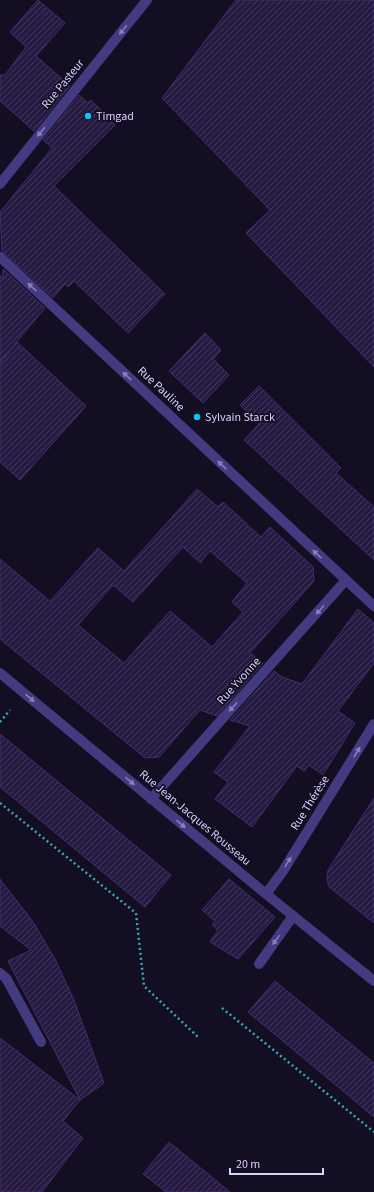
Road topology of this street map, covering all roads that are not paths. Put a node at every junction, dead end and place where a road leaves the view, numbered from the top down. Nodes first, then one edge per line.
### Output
1 (147, 0) edge
2 (0, 184) edge
3 (0, 257) edge
4 (346, 580) junction
5 (374, 606) edge
6 (0, 673) edge
7 (374, 724) edge
8 (151, 799) junction
9 (266, 894) junction
10 (293, 916) junction
11 (259, 964) dead end
12 (0, 973) edge
13 (374, 981) edge
14 (41, 1042) dead end

1 -> 2 street, Rue Pasteur
4 -> 3 street, Rue Pauline
4 - 5 street, Rue Pauline
4 -> 8 street, Rue Yvonne
6 -> 8 street, Rue Jean-Jacques Rousseau
9 -> 7 street, Rue Thérèse
8 -> 9 street, Rue Jean-Jacques Rousseau
9 - 10 street, Rue Jean-Jacques Rousseau
10 -> 11 street
10 - 13 street, Rue Jean-Jacques Rousseau
12 - 14 street

